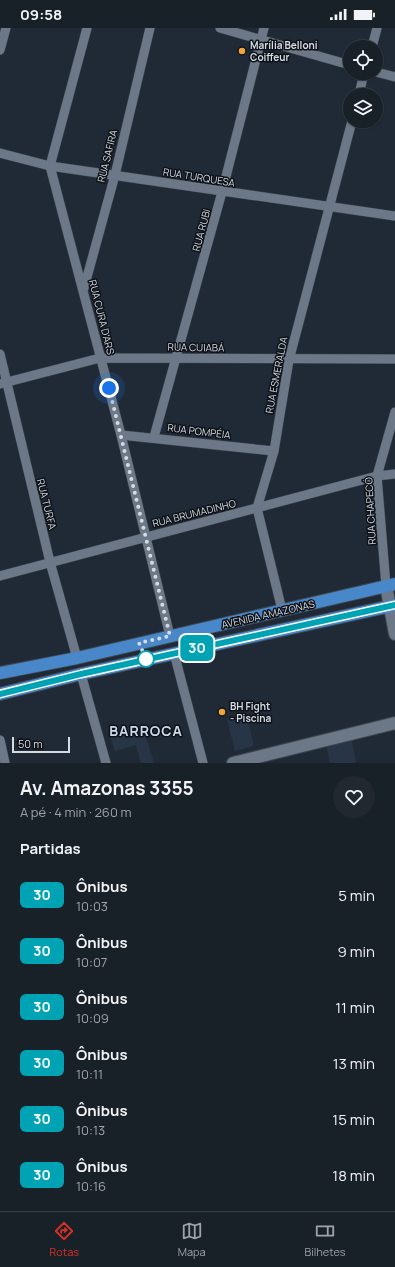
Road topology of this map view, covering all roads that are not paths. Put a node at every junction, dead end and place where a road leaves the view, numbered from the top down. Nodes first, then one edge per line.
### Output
1 (6, 28) edge
2 (87, 28) edge
3 (150, 28) edge
4 (220, 28) edge
5 (264, 28) edge
6 (378, 28) edge
7 (262, 38) junction
8 (374, 40) edge
9 (0, 50) edge
10 (343, 63) edge
11 (383, 74) edge
12 (395, 77) edge
13 (350, 128) edge
14 (0, 153) edge
15 (50, 166) junction
16 (115, 175) junction
17 (222, 192) junction
18 (330, 207) junction
19 (395, 216) edge
20 (84, 289) junction
21 (0, 354) edge
22 (178, 357) junction
23 (100, 358) junction
24 (395, 359) edge
25 (288, 360) junction
26 (3, 383) edge
27 (395, 412) edge
28 (121, 435) junction
29 (154, 437) junction
30 (274, 451) junction
31 (395, 474) edge
32 (377, 476) junction
33 (257, 508) junction
34 (146, 537) junction
35 (50, 562) junction
36 (0, 576) edge
37 (391, 585) edge
38 (392, 605) edge
39 (282, 610) junction
40 (395, 634) edge
41 (170, 636) junction
42 (174, 653) junction
43 (77, 658) junction
44 (0, 674) edge
45 (81, 674) junction
46 (0, 694) edge
47 (395, 723) edge
48 (0, 740) edge
49 (5, 763) edge
50 (106, 763) edge
51 (203, 763) edge
52 (233, 763) edge

1 - 9 street
2 - 15 street
3 - 16 street, RUA SAFIRA
4 - 7 street
5 - 7 street, RUA RUBI
6 - 8 street
7 - 10 street
7 - 17 street, RUA RUBI
11 - 12 street
13 - 18 street, RUA ESMERALDA
14 - 15 street, RUA TURQUESA
15 - 16 street, RUA TURQUESA
15 - 20 street, RUA CURA D'ARS
16 - 17 street, RUA TURQUESA
16 - 20 street, RUA SAFIRA
17 - 18 street, RUA TURQUESA
17 - 22 street, RUA RUBI
18 - 19 street, RUA TURQUESA
18 - 25 street, RUA ESMERALDA
20 - 23 street, RUA CURA D'ARS
21 - 26 street, RUA TURFA
22 - 23 street, RUA CUIABÁ
22 - 25 street, RUA CUIABÁ
22 - 29 street, RUA RUBI
23 - 26 street, RUA CUIABÁ
23 - 28 street, RUA CURA D'ARS
24 - 25 street, RUA CUIABÁ
25 - 30 street, RUA ESMERALDA
26 - 35 street, RUA TURFA
27 - 32 street, RUA CHAPECÓ
28 - 29 street, RUA POMPÉIA
28 - 34 street, RUA CURA D'ARS
29 - 30 street, RUA POMPÉIA
30 - 33 street, RUA ESMERALDA
31 - 32 street, RUA BRUMADINHO
32 - 33 street, RUA BRUMADINHO
32 - 37 street, RUA CHAPECÓ
33 - 34 street, RUA BRUMADINHO
33 - 39 street
34 - 35 street, RUA BRUMADINHO
34 - 41 street, RUA CURA D'ARS
35 - 36 street, RUA BRUMADINHO
35 - 43 street, RUA TURFA
37 - 38 street
37 - 39 main road, AVENIDA AMAZONAS
38 - 40 street
38 - 42 main road, AVENIDA AMAZONAS
39 - 41 main road, AVENIDA AMAZONAS
41 - 43 main road, AVENIDA AMAZONAS
42 - 45 main road, AVENIDA AMAZONAS
42 - 51 street
43 - 44 main road, AVENIDA AMAZONAS
45 - 46 main road, AVENIDA AMAZONAS
45 - 50 street
47 - 52 street
48 - 49 street

